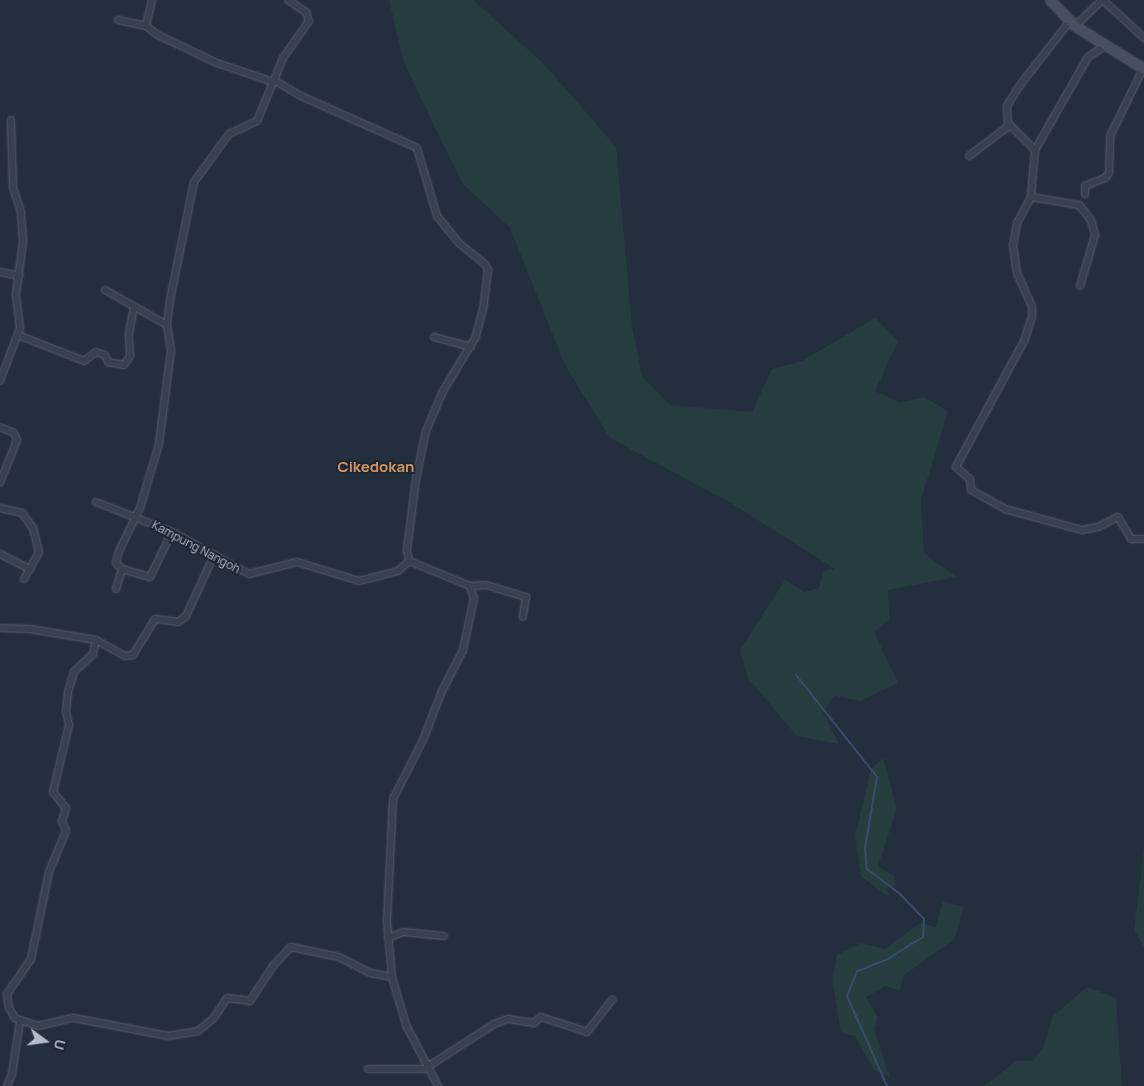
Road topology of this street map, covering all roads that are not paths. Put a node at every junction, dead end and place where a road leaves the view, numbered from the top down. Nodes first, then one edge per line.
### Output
1 (152, 0) edge
2 (288, 0) edge
3 (1050, 0) edge
4 (1102, 0) edge
5 (118, 20) dead end
6 (1073, 23) junction
7 (146, 26) junction
8 (1144, 38) edge
9 (1105, 46) junction
10 (1143, 69) edge
11 (273, 81) junction
12 (11, 120) dead end
13 (1010, 126) junction
14 (1035, 150) junction
15 (969, 156) dead end
16 (1085, 194) dead end
17 (1030, 197) junction
18 (0, 272) edge
19 (20, 276) junction
20 (1080, 286) dead end
21 (105, 290) dead end
22 (134, 306) junction
23 (166, 325) junction
24 (18, 335) junction
25 (434, 337) dead end
26 (471, 347) junction
27 (0, 381) edge
28 (0, 427) edge
29 (0, 483) edge
30 (96, 502) dead end
31 (0, 508) edge
32 (135, 516) junction
33 (172, 532) junction
34 (1144, 539) edge
35 (0, 554) edge
36 (214, 556) junction
37 (409, 561) junction
38 (30, 569) junction
39 (122, 569) junction
40 (24, 579) dead end
41 (470, 586) junction
42 (116, 589) dead end
43 (523, 617) dead end
44 (0, 628) edge
45 (96, 640) junction
46 (444, 936) dead end
47 (388, 938) junction
48 (392, 977) junction
49 (612, 1000) dead end
50 (20, 1022) junction
51 (429, 1067) junction
52 (368, 1068) dead end
53 (7, 1086) edge
54 (438, 1086) edge

1 - 7 street
2 - 11 street
3 - 6 main road
4 - 6 street
4 - 8 street
5 - 7 street
6 - 9 main road
6 - 13 street
7 - 11 street
9 - 10 main road
9 - 14 street
10 - 16 street
11 - 23 street
11 - 26 street
12 - 19 street
13 - 14 street
13 - 15 street
14 - 17 street
17 - 20 street
17 - 34 street
18 - 19 street
19 - 24 street
21 - 22 street
22 - 23 street
22 - 24 street
23 - 32 street
24 - 27 street
25 - 26 street
26 - 37 street
28 - 29 street
30 - 32 street, Kampung Nangoh
31 - 38 street
32 - 33 street, Kampung Nangoh
32 - 39 street
33 - 36 street, Kampung Nangoh
33 - 39 street
35 - 38 street
36 - 37 street, Kampung Nangoh
36 - 45 street
37 - 41 street
38 - 40 street
39 - 42 street
41 - 43 street
41 - 47 street
44 - 45 street
45 - 50 street
46 - 47 street
47 - 48 street
48 - 50 street
48 - 51 street
49 - 51 street
50 - 53 street
51 - 52 street
51 - 54 street

